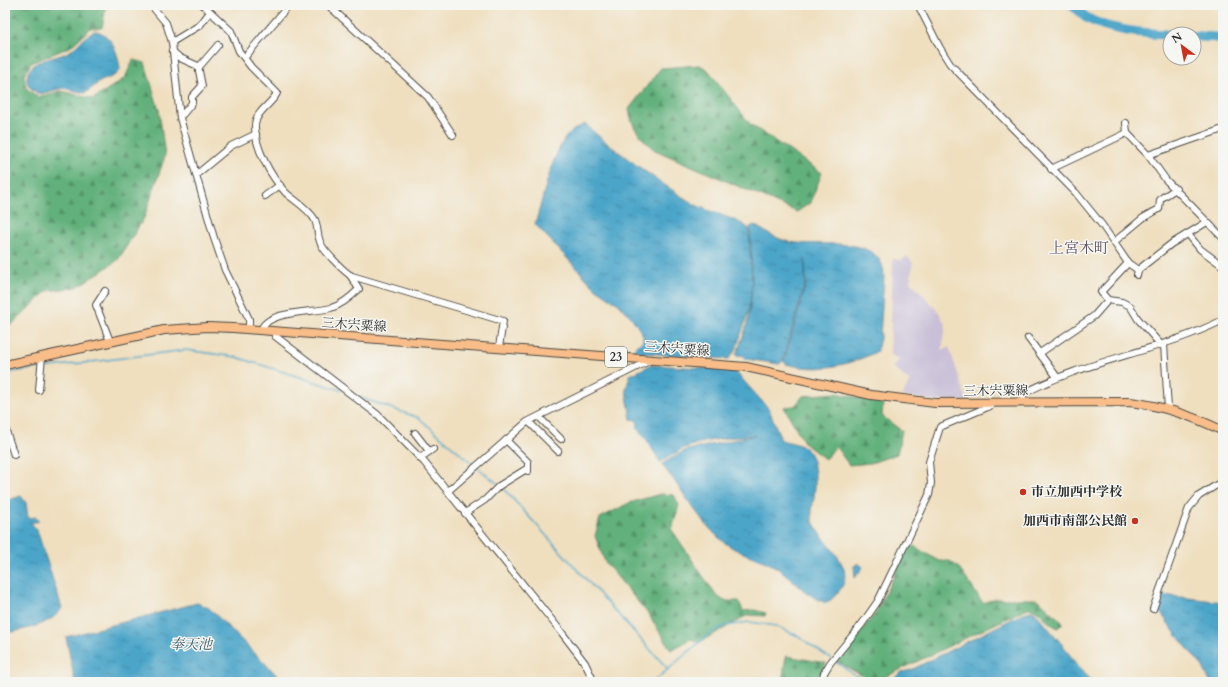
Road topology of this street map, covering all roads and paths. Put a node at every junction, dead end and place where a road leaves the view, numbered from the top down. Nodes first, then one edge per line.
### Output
1 (152, 5) edge
2 (203, 5) edge
3 (289, 5) edge
4 (328, 5) edge
5 (918, 5) edge
6 (210, 12) junction
7 (172, 42) junction
8 (218, 45) dead end
9 (172, 51) junction
10 (245, 57) junction
11 (199, 67) junction
12 (180, 116) junction
13 (1126, 123) dead end
14 (1223, 129) edge
15 (1127, 133) junction
16 (256, 134) junction
17 (453, 135) dead end
18 (1148, 155) junction
19 (1051, 169) junction
20 (197, 174) junction
21 (280, 185) junction
22 (1176, 189) junction
23 (265, 196) dead end
24 (1207, 222) junction
25 (1188, 234) junction
26 (1223, 238) edge
27 (1114, 242) junction
28 (1221, 262) edge
29 (1128, 264) junction
30 (350, 276) junction
31 (105, 291) dead end
32 (1108, 300) junction
33 (1223, 320) edge
34 (249, 329) junction
35 (261, 330) junction
36 (274, 332) junction
37 (1028, 338) dead end
38 (110, 341) junction
39 (1162, 344) junction
40 (498, 347) junction
41 (1040, 353) junction
42 (42, 356) junction
43 (652, 359) junction
44 (5, 365) edge
45 (1057, 377) junction
46 (39, 390) dead end
47 (1023, 402) junction
48 (992, 403) junction
49 (1168, 409) junction
50 (539, 417) junction
51 (529, 422) junction
52 (5, 428) edge
53 (1223, 431) edge
54 (561, 439) dead end
55 (506, 440) junction
56 (407, 445) junction
57 (558, 451) dead end
58 (14, 455) dead end
59 (420, 458) junction
60 (1223, 481) edge
61 (448, 491) junction
62 (465, 513) junction
63 (1153, 609) dead end
64 (594, 682) edge
65 (822, 682) edge

1 - 7 street
2 - 6 street
3 - 10 street
4 - 17 street
5 - 19 street
6 - 7 street
6 - 10 street
7 - 9 street
8 - 11 street
9 - 11 street
9 - 12 street
10 - 16 street
11 - 12 street
12 - 20 street
13 - 15 street
14 - 18 street
15 - 18 street
15 - 19 street
16 - 20 street
16 - 21 street
18 - 22 street
19 - 27 street
20 - 34 street
21 - 23 street
21 - 30 street
22 - 24 street
22 - 27 street
24 - 25 street
24 - 26 street
25 - 28 street
25 - 29 street
27 - 29 street
29 - 32 street
30 - 35 street
30 - 40 street
31 - 38 street
32 - 39 street
32 - 41 street
33 - 39 street
34 - 35 main road, 三木宍粟線 / 23
34 - 38 main road, 三木宍粟線 / 23
35 - 36 main road, 三木宍粟線 / 23
36 - 40 main road, 三木宍粟線 / 23
36 - 56 street
37 - 41 street
38 - 42 main road, 三木宍粟線 / 23
39 - 45 street
39 - 49 street
40 - 43 main road, 三木宍粟線 / 23
41 - 45 street
42 - 44 main road, 三木宍粟線 / 23
42 - 46 street
43 - 48 main road, 三木宍粟線 / 23
43 - 50 street
45 - 47 street
47 - 48 main road, 三木宍粟線 / 23
47 - 49 main road, 三木宍粟線 / 23
48 - 65 street
49 - 53 main road, 三木宍粟線 / 23
50 - 51 street
50 - 54 street
51 - 55 street
51 - 57 street
52 - 58 street
55 - 61 street
55 - 62 street
56 - 59 street
56 - 59 street
59 - 61 street
60 - 63 street
61 - 62 street
62 - 64 street

